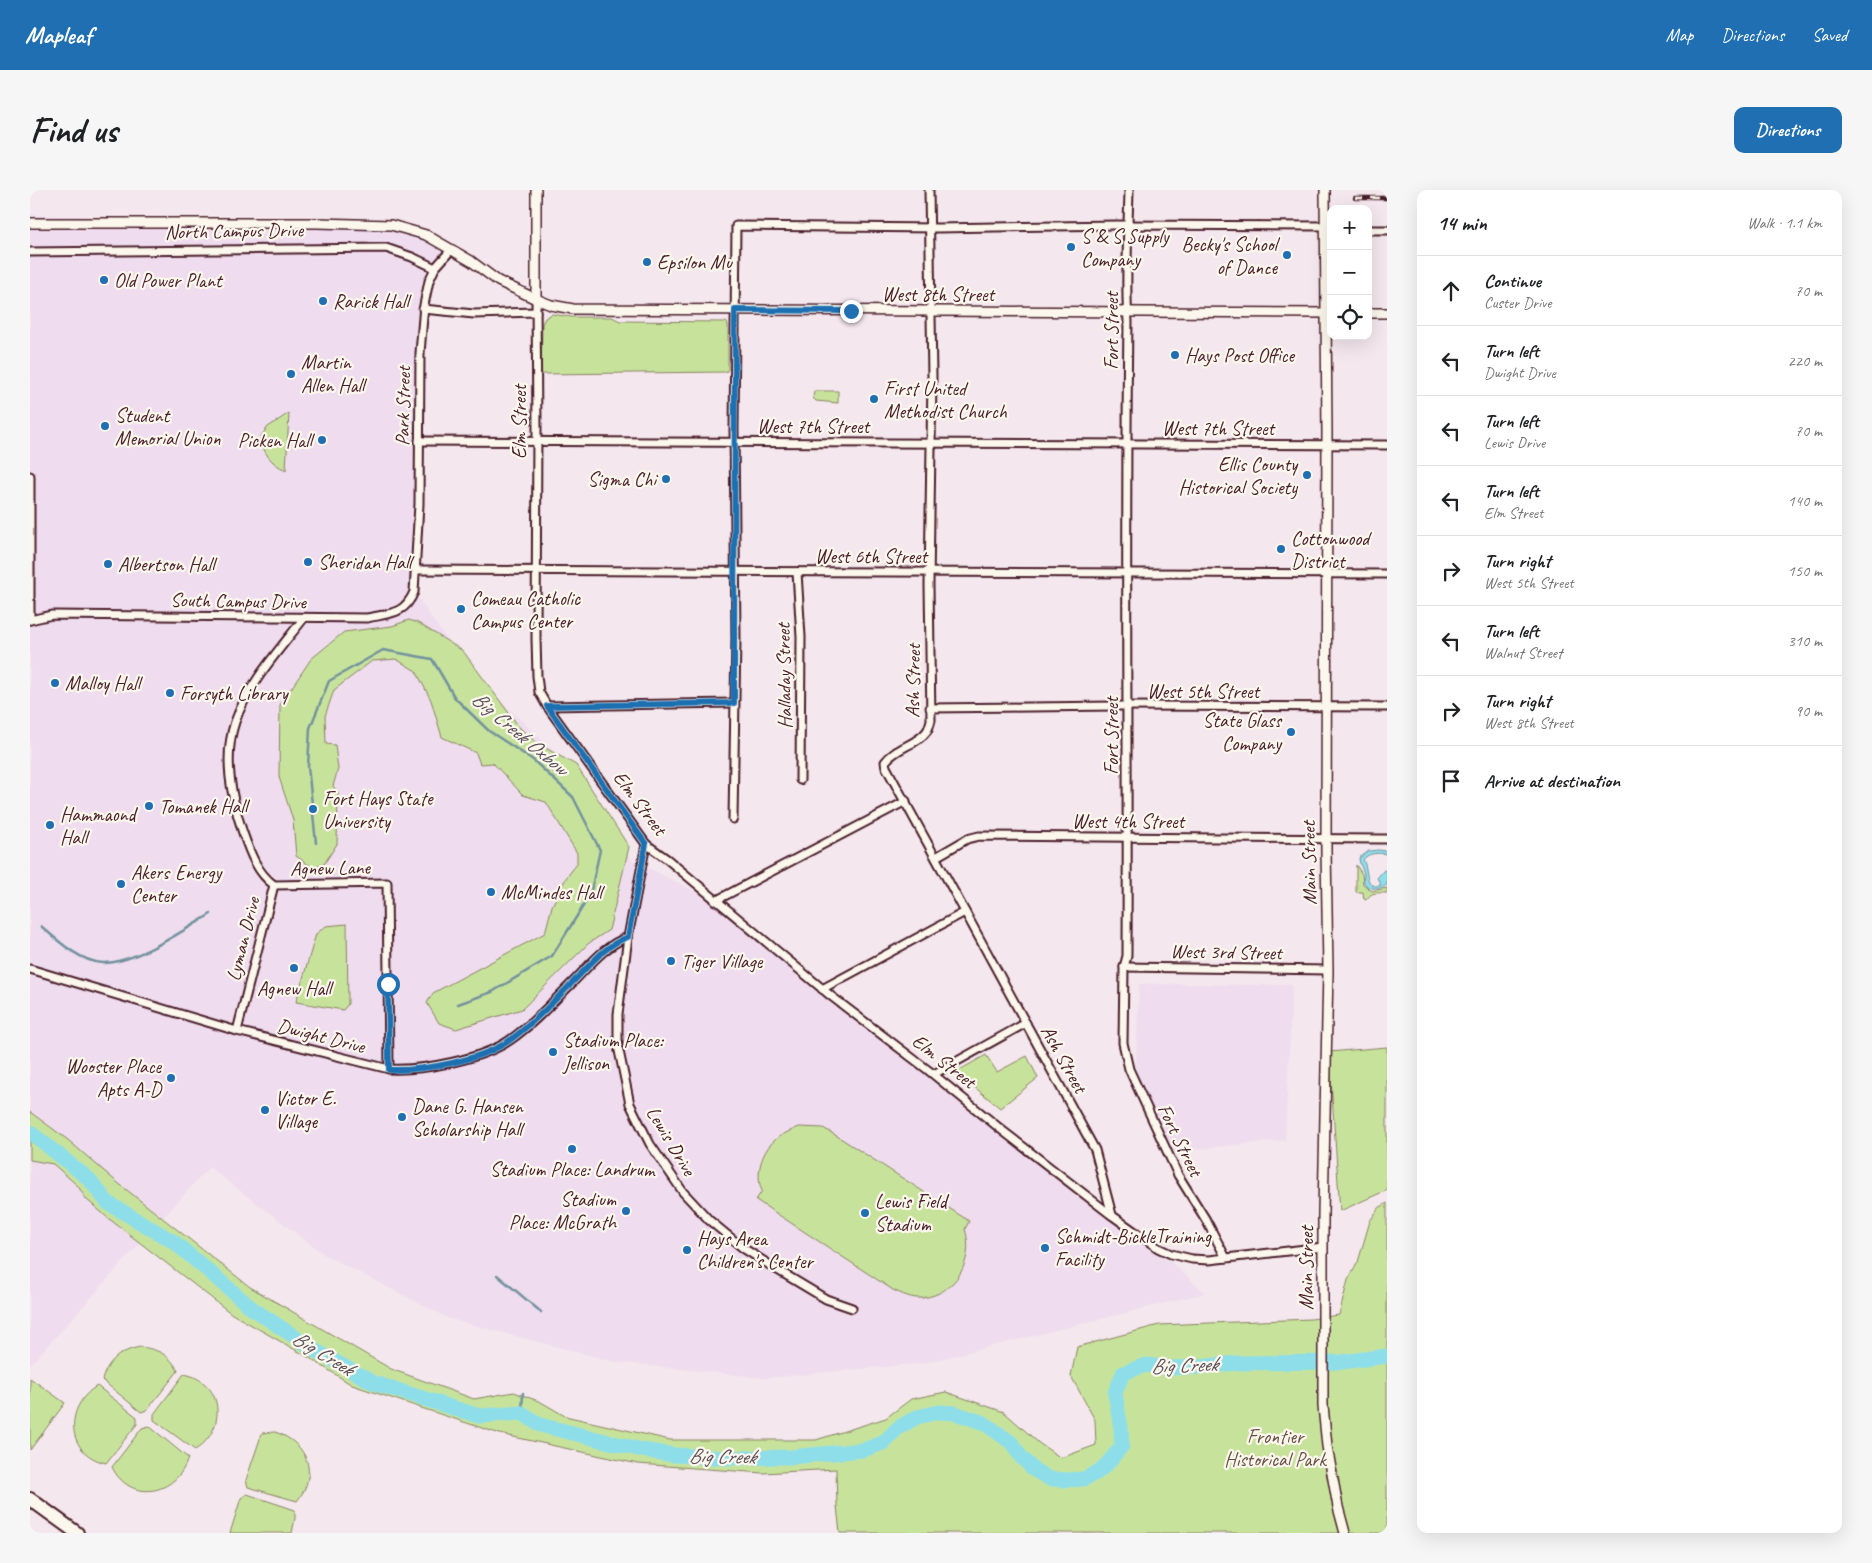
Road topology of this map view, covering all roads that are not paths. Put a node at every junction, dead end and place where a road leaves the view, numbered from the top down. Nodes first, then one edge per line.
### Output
1 (536, 190) edge
2 (929, 190) edge
3 (1129, 190) edge
4 (1326, 190) edge
5 (1327, 208) edge
6 (30, 223) edge
7 (1127, 225) junction
8 (1327, 227) edge
9 (929, 228) junction
10 (1372, 230) edge
11 (1387, 230) edge
12 (451, 250) junction
13 (1328, 250) edge
14 (30, 252) edge
15 (471, 261) joint
16 (435, 268) junction
17 (1329, 295) edge
18 (536, 299) junction
19 (424, 310) junction
20 (735, 310) junction
21 (930, 311) junction
22 (536, 312) junction
23 (1128, 312) junction
24 (1327, 313) edge
25 (1372, 313) edge
26 (1387, 313) edge
27 (1329, 340) edge
28 (420, 441) junction
29 (537, 442) junction
30 (734, 442) junction
31 (930, 443) junction
32 (1127, 443) junction
33 (1327, 444) junction
34 (1387, 444) edge
35 (30, 476) edge
36 (416, 570) junction
37 (537, 570) junction
38 (735, 572) junction
39 (797, 572) junction
40 (930, 573) junction
41 (1127, 573) junction
42 (1327, 574) junction
43 (1387, 574) edge
44 (304, 618) junction
45 (30, 620) edge
46 (734, 703) junction
47 (547, 706) junction
48 (1326, 706) junction
49 (1127, 707) junction
50 (1387, 707) edge
51 (930, 708) junction
52 (800, 780) dead end
53 (906, 801) junction
54 (733, 819) dead end
55 (1326, 838) junction
56 (1128, 839) junction
57 (1387, 839) edge
58 (646, 844) junction
59 (936, 857) junction
60 (274, 885) junction
61 (715, 901) junction
62 (965, 912) junction
63 (628, 937) junction
64 (1124, 967) junction
65 (30, 969) edge
66 (1328, 970) junction
67 (822, 989) junction
68 (1026, 1023) junction
69 (237, 1031) junction
70 (389, 1070) junction
71 (934, 1074) junction
72 (1112, 1215) junction
73 (1323, 1247) junction
74 (1226, 1258) junction
75 (852, 1308) dead end
76 (30, 1499) edge
77 (78, 1533) edge
78 (1345, 1533) edge

1 - 18 street, Elm Street
2 - 9 street, Ash Street
3 - 7 street, Fort Street
4 - 5 street, Main Street
6 - 12 street, North Campus Drive
7 - 8 street
7 - 9 street
7 - 23 street, Fort Street
9 - 20 street
9 - 21 street, Ash Street
10 - 11 street
12 - 15 street, North Campus Drive
12 - 16 street, Park Street
13 - 17 street, Main Street
14 - 16 street, North Campus Drive
15 - 18 street, West 8th Street
16 - 19 street, Park Street
18 - 20 street, West 8th Street
18 - 22 street, Elm Street
19 - 22 street
19 - 28 street, Park Street
20 - 21 street, West 8th Street
20 - 30 street
21 - 23 street, West 8th Street
21 - 31 street, Ash Street
22 - 29 street, Elm Street
23 - 24 street, West 8th Street
23 - 32 street, Fort Street
25 - 26 street
27 - 33 street, Main Street
28 - 29 street, West 7th Street
28 - 36 street, Park Street
29 - 30 street, West 7th Street
29 - 37 street, Elm Street
30 - 31 street, West 7th Street
30 - 38 street
31 - 32 street, West 7th Street
31 - 40 street, Ash Street
32 - 33 street, West 7th Street
32 - 41 street, Fort Street
33 - 34 street, West 7th Street
33 - 42 street, Main Street
35 - 45 street
36 - 37 street, West 6th Street
36 - 44 street, South Campus Drive
37 - 38 street, West 6th Street
37 - 47 street, Elm Street
38 - 39 street, West 6th Street
38 - 46 street
39 - 40 street, West 6th Street
39 - 52 street, Halladay Street
40 - 41 street, West 6th Street
40 - 51 street, Ash Street
41 - 42 street, West 6th Street
41 - 49 street, Fort Street
42 - 43 street, West 6th Street
42 - 48 street, Main Street
44 - 45 street, South Campus Drive
44 - 60 street, Lyman Drive
46 - 47 street
46 - 54 street
47 - 58 street, Elm Street
48 - 49 street, West 5th Street
48 - 50 street, West 5th Street
48 - 55 street, Main Street
49 - 51 street, West 5th Street
49 - 56 street, Fort Street
51 - 53 street, Ash Street
53 - 59 street, Ash Street
53 - 61 street
55 - 56 street, West 4th Street
55 - 57 street, West 4th Street
55 - 66 street, Main Street
56 - 59 street, West 4th Street
56 - 64 street, Fort Street
58 - 61 street, Elm Street
58 - 63 street, Lewis Drive
59 - 62 street, Ash Street
60 - 69 street, Lyman Drive
60 - 70 street, Agnew Lane
61 - 67 street, Elm Street
62 - 67 street
62 - 68 street, Ash Street
63 - 70 street, Dwight Drive
63 - 75 street, Lewis Drive
64 - 66 street, West 3rd Street
64 - 74 street, Fort Street
65 - 69 street, Dwight Drive
66 - 73 street, Main Street
67 - 71 street, Elm Street
68 - 71 street
68 - 72 street, Ash Street
69 - 70 street, Dwight Drive
71 - 72 street, Elm Street
72 - 74 street, Elm Street
73 - 74 street, Elm Street
73 - 78 street, Main Street
76 - 77 highway

